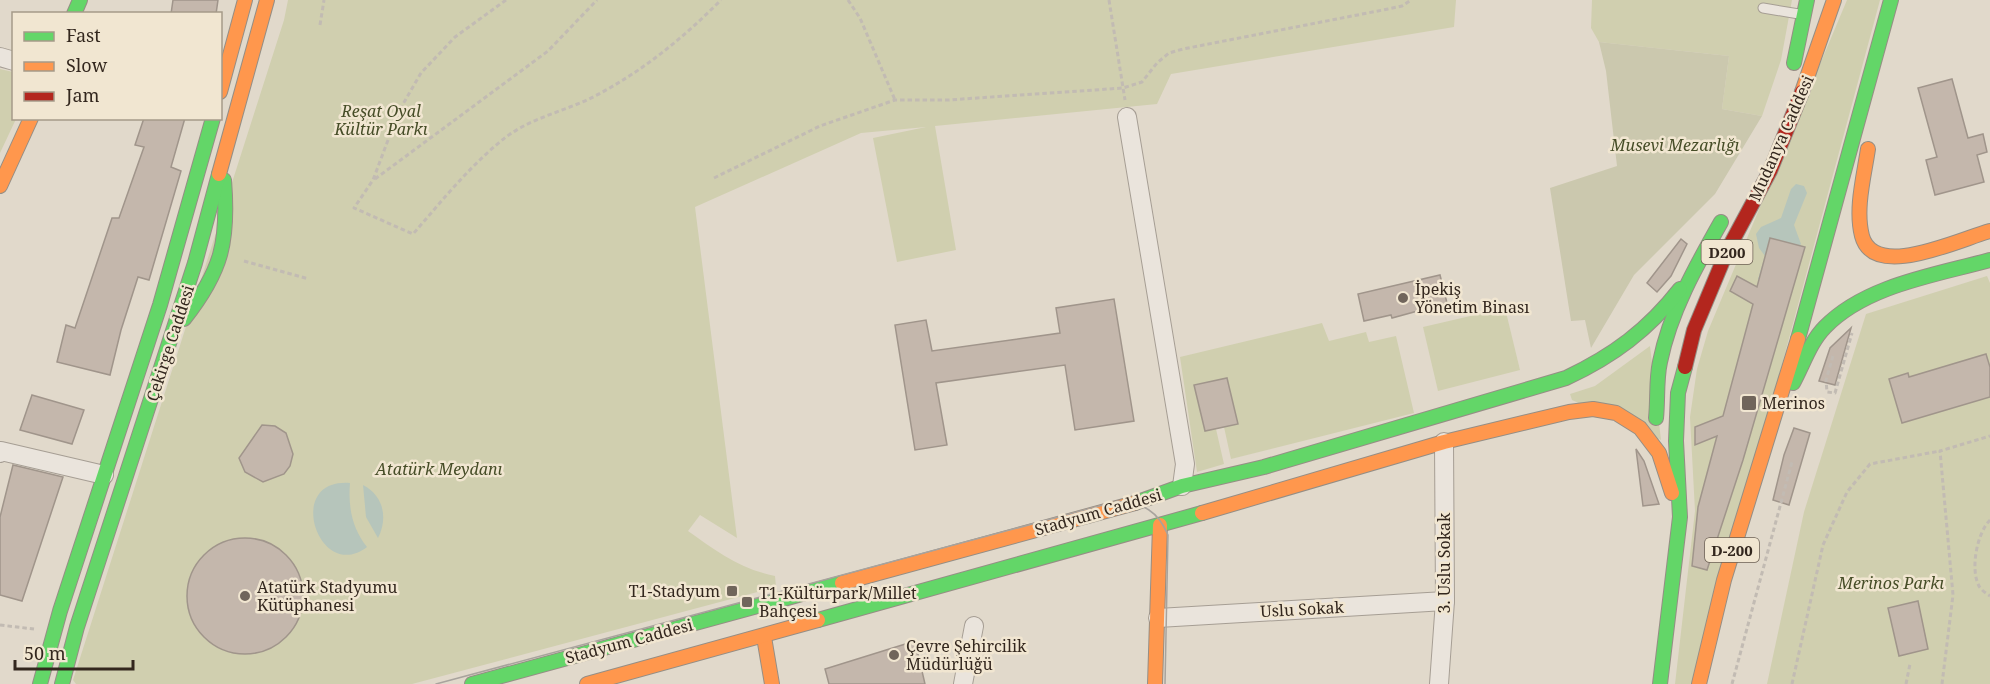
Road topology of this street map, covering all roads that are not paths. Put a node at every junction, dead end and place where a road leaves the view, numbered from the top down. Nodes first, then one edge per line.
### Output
1 (245, 0) edge
2 (267, 0) edge
3 (1807, 0) edge
4 (1814, 0) edge
5 (1834, 0) edge
6 (1891, 0) edge
7 (1763, 8) dead end
8 (1804, 15) junction
9 (222, 85) edge
10 (1127, 117) road end
11 (30, 120) edge
12 (212, 120) edge
13 (222, 160) junction
14 (0, 186) edge
15 (1730, 205) dead end
16 (1846, 222) dead end
17 (1990, 231) edge
18 (1836, 254) dead end
19 (1990, 260) edge
20 (1689, 278) junction
21 (174, 332) junction
22 (1773, 419) junction
23 (1444, 442) junction
24 (0, 453) edge
25 (104, 475) junction
26 (1182, 486) junction
27 (1680, 517) junction
28 (1160, 525) junction
29 (1446, 601) junction
30 (1158, 618) junction
31 (974, 626) dead end
32 (764, 637) junction
33 (63, 683) edge
34 (40, 684) edge
35 (472, 684) edge
36 (587, 684) edge
37 (772, 684) edge
38 (963, 684) edge
39 (1155, 684) edge
40 (1438, 684) edge
41 (1660, 684) edge
42 (1699, 684) edge

1 - 9 main road
2 - 13 main road, Çekirge Caddesi
3 - 8 main road
4 - 8 main road
5 - 27 main road, Mudanya Caddesi / D200
6 - 22 main road
7 - 8 lane
10 - 26 street
11 - 14 main road
12 - 25 main road, Çekirge Caddesi
13 - 21 main road, Çekirge Caddesi
13 - 21 main road
15 - 20 main road
16 - 17 main road
18 - 22 main road
19 - 22 main road
20 - 26 main road, Stadyum Caddesi
20 - 27 main road
21 - 33 main road, Çekirge Caddesi
22 - 42 main road, D-200
23 - 27 main road
23 - 28 main road
23 - 29 street, 3. Uslu Sokak
24 - 25 street
25 - 34 main road, Çekirge Caddesi
26 - 35 main road, Stadyum Caddesi
27 - 41 main road
28 - 30 main road
28 - 32 main road
29 - 30 street, Uslu Sokak
29 - 40 street, 3. Uslu Sokak
30 - 39 main road
31 - 38 street
32 - 36 main road
32 - 37 main road

